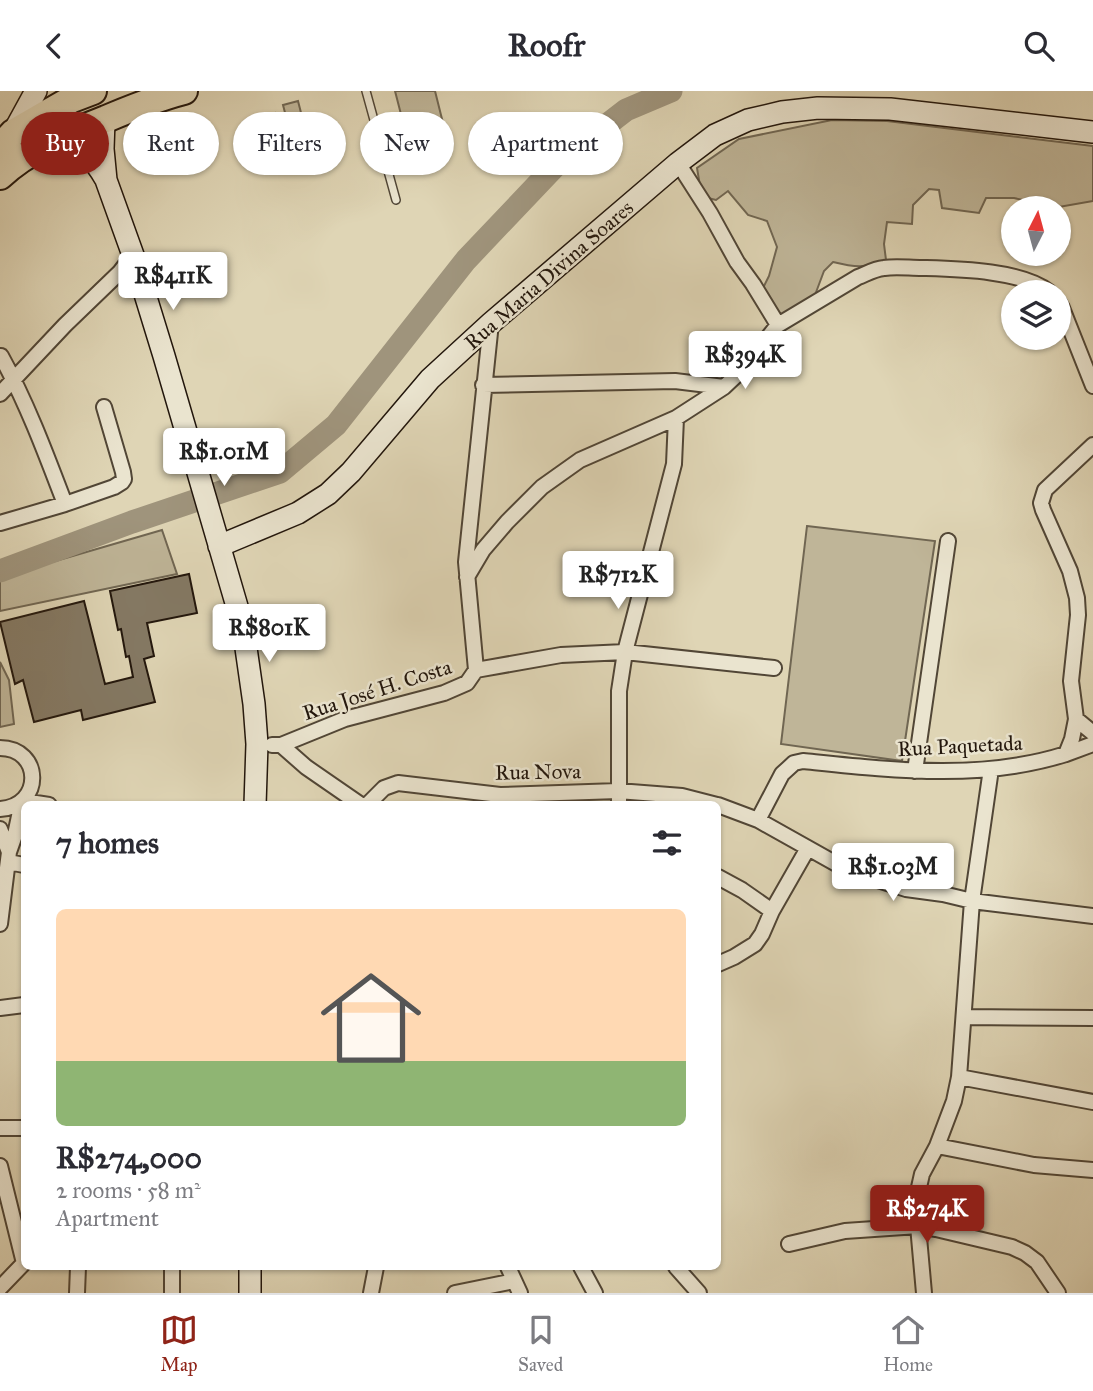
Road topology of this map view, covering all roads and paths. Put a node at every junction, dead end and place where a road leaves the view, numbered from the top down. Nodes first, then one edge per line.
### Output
1 (36, 91) edge
2 (184, 91) edge
3 (366, 91) edge
4 (87, 93) edge
5 (109, 117) edge
6 (1093, 132) edge
7 (6, 140) edge
8 (21, 159) edge
9 (678, 163) junction
10 (103, 175) edge
11 (106, 175) edge
12 (0, 176) edge
13 (106, 180) junction
14 (396, 200) dead end
15 (133, 255) junction
16 (1022, 280) edge
17 (491, 323) junction
18 (778, 325) junction
19 (1071, 330) edge
20 (1, 356) edge
21 (14, 379) junction
22 (483, 384) junction
23 (1093, 386) edge
24 (724, 387) junction
25 (0, 394) edge
26 (104, 407) dead end
27 (676, 418) junction
28 (1093, 445) edge
29 (65, 504) junction
30 (0, 523) edge
31 (217, 538) junction
32 (948, 541) dead end
33 (467, 577) junction
34 (625, 652) junction
35 (774, 668) dead end
36 (476, 670) junction
37 (1076, 719) junction
38 (1093, 733) edge
39 (257, 744) junction
40 (1093, 744) edge
41 (281, 745) junction
42 (0, 748) edge
43 (1066, 754) junction
44 (991, 769) junction
45 (915, 771) junction
46 (618, 798) edge
47 (23, 801) edge
48 (255, 801) edge
49 (355, 801) edge
50 (371, 801) edge
51 (701, 801) edge
52 (21, 803) edge
53 (721, 806) edge
54 (21, 807) edge
55 (0, 809) edge
56 (758, 820) junction
57 (0, 829) edge
58 (808, 848) junction
59 (8, 857) junction
60 (21, 864) edge
61 (721, 879) edge
62 (972, 901) junction
63 (772, 911) junction
64 (1093, 916) edge
65 (0, 923) edge
66 (721, 963) edge
67 (21, 1005) edge
68 (0, 1008) edge
69 (964, 1017) junction
70 (1093, 1018) edge
71 (959, 1077) junction
72 (1093, 1102) edge
73 (21, 1128) edge
74 (0, 1129) edge
75 (937, 1146) junction
76 (0, 1166) edge
77 (1093, 1170) edge
78 (918, 1226) junction
79 (789, 1244) dead end
80 (21, 1251) edge
81 (21, 1266) edge
82 (78, 1270) edge
83 (172, 1270) edge
84 (250, 1270) edge
85 (375, 1270) edge
86 (509, 1270) edge
87 (583, 1270) edge
88 (680, 1270) edge
89 (517, 1287) edge
90 (0, 1288) edge
91 (77, 1293) edge
92 (172, 1293) edge
93 (250, 1293) edge
94 (371, 1293) edge
95 (455, 1293) edge
96 (595, 1293) edge
97 (699, 1293) edge
98 (924, 1293) edge
99 (1058, 1293) edge

1 - 7 street
2 - 5 highway
3 - 14 lane
4 - 7 highway
6 - 9 street, Rua Maria Divina Soares
8 - 12 highway
9 - 17 street, Rua Maria Divina Soares
9 - 18 street
10 - 13 street
11 - 13 street
13 - 15 street
15 - 21 street
15 - 31 street
16 - 18 street
17 - 22 street
17 - 31 street, Rua Maria Divina Soares
18 - 24 street
19 - 23 street
20 - 21 street
21 - 25 street
21 - 29 street
22 - 24 street
22 - 33 street
24 - 27 street
26 - 29 street
27 - 33 street
27 - 34 street
28 - 37 street
29 - 30 street
31 - 39 street
32 - 45 street
33 - 36 street
34 - 35 street, Rua José H. Costa
34 - 36 street, Rua José H. Costa
34 - 46 street
36 - 41 street, Rua José H. Costa
37 - 38 street
37 - 43 street
39 - 41 street
39 - 48 street
40 - 43 street, Rua Paquetada
41 - 49 street
42 - 47 street
43 - 44 street, Rua Paquetada
44 - 45 street, Rua Paquetada
44 - 62 street
45 - 56 street, Rua Paquetada
46 - 50 street, Rua Nova
46 - 51 street, Rua Nova
52 - 55 street
53 - 56 street, Rua Nova
54 - 59 street
56 - 58 street, Rua Nova
57 - 59 street
58 - 62 street, Rua Nova
58 - 63 street
59 - 60 street
59 - 65 street
61 - 63 street
62 - 64 street, Rua Nova
62 - 69 street
63 - 66 street
67 - 68 street
69 - 70 street
69 - 71 street
71 - 72 street
71 - 75 street
73 - 74 street
75 - 77 street
75 - 78 street
76 - 80 street
78 - 79 street
78 - 98 street
78 - 99 street
81 - 90 street
82 - 91 street
83 - 92 street
84 - 93 street
85 - 94 street
86 - 89 street
87 - 96 street
88 - 97 street
89 - 95 street

